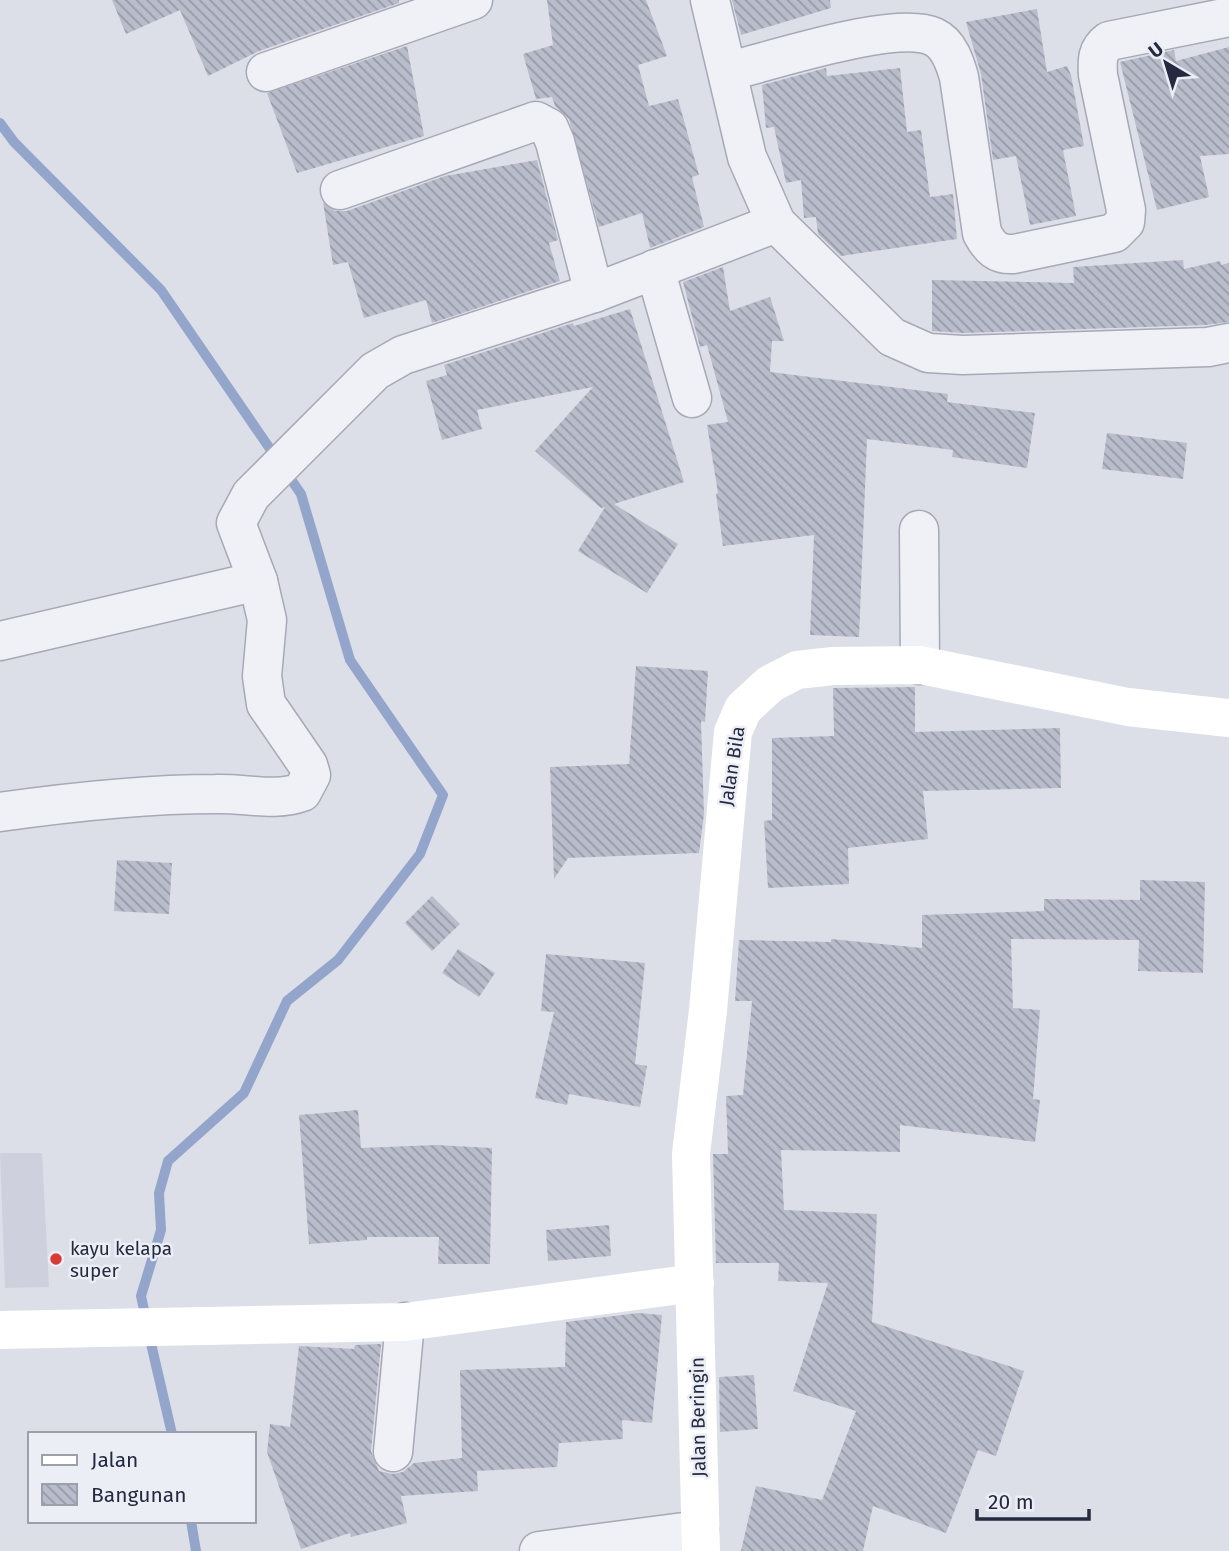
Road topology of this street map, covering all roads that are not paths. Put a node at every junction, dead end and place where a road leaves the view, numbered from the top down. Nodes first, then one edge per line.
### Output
1 (473, 0) edge
2 (710, 0) edge
3 (1229, 17) edge
4 (729, 71) junction
5 (266, 72) dead end
6 (340, 190) dead end
7 (776, 223) junction
8 (655, 269) junction
9 (594, 293) junction
10 (1229, 343) edge
11 (692, 398) dead end
12 (919, 530) dead end
13 (258, 581) junction
14 (0, 641) edge
15 (920, 665) junction
16 (1229, 718) edge
17 (0, 812) edge
18 (695, 1283) junction
19 (405, 1322) junction
20 (0, 1330) edge
21 (393, 1452) dead end
22 (700, 1541) edge
23 (540, 1551) edge

1 - 5 street
2 - 4 street
3 - 4 street
4 - 7 street
6 - 9 street
7 - 8 street
7 - 10 street
8 - 9 street
8 - 11 street
9 - 13 street
12 - 15 street
13 - 14 street
13 - 17 street
15 - 16 street, Jalan Bila
15 - 18 street, Jalan Bila
18 - 19 street
18 - 22 street, Jalan Beringin
19 - 20 street
19 - 21 street
22 - 23 street

